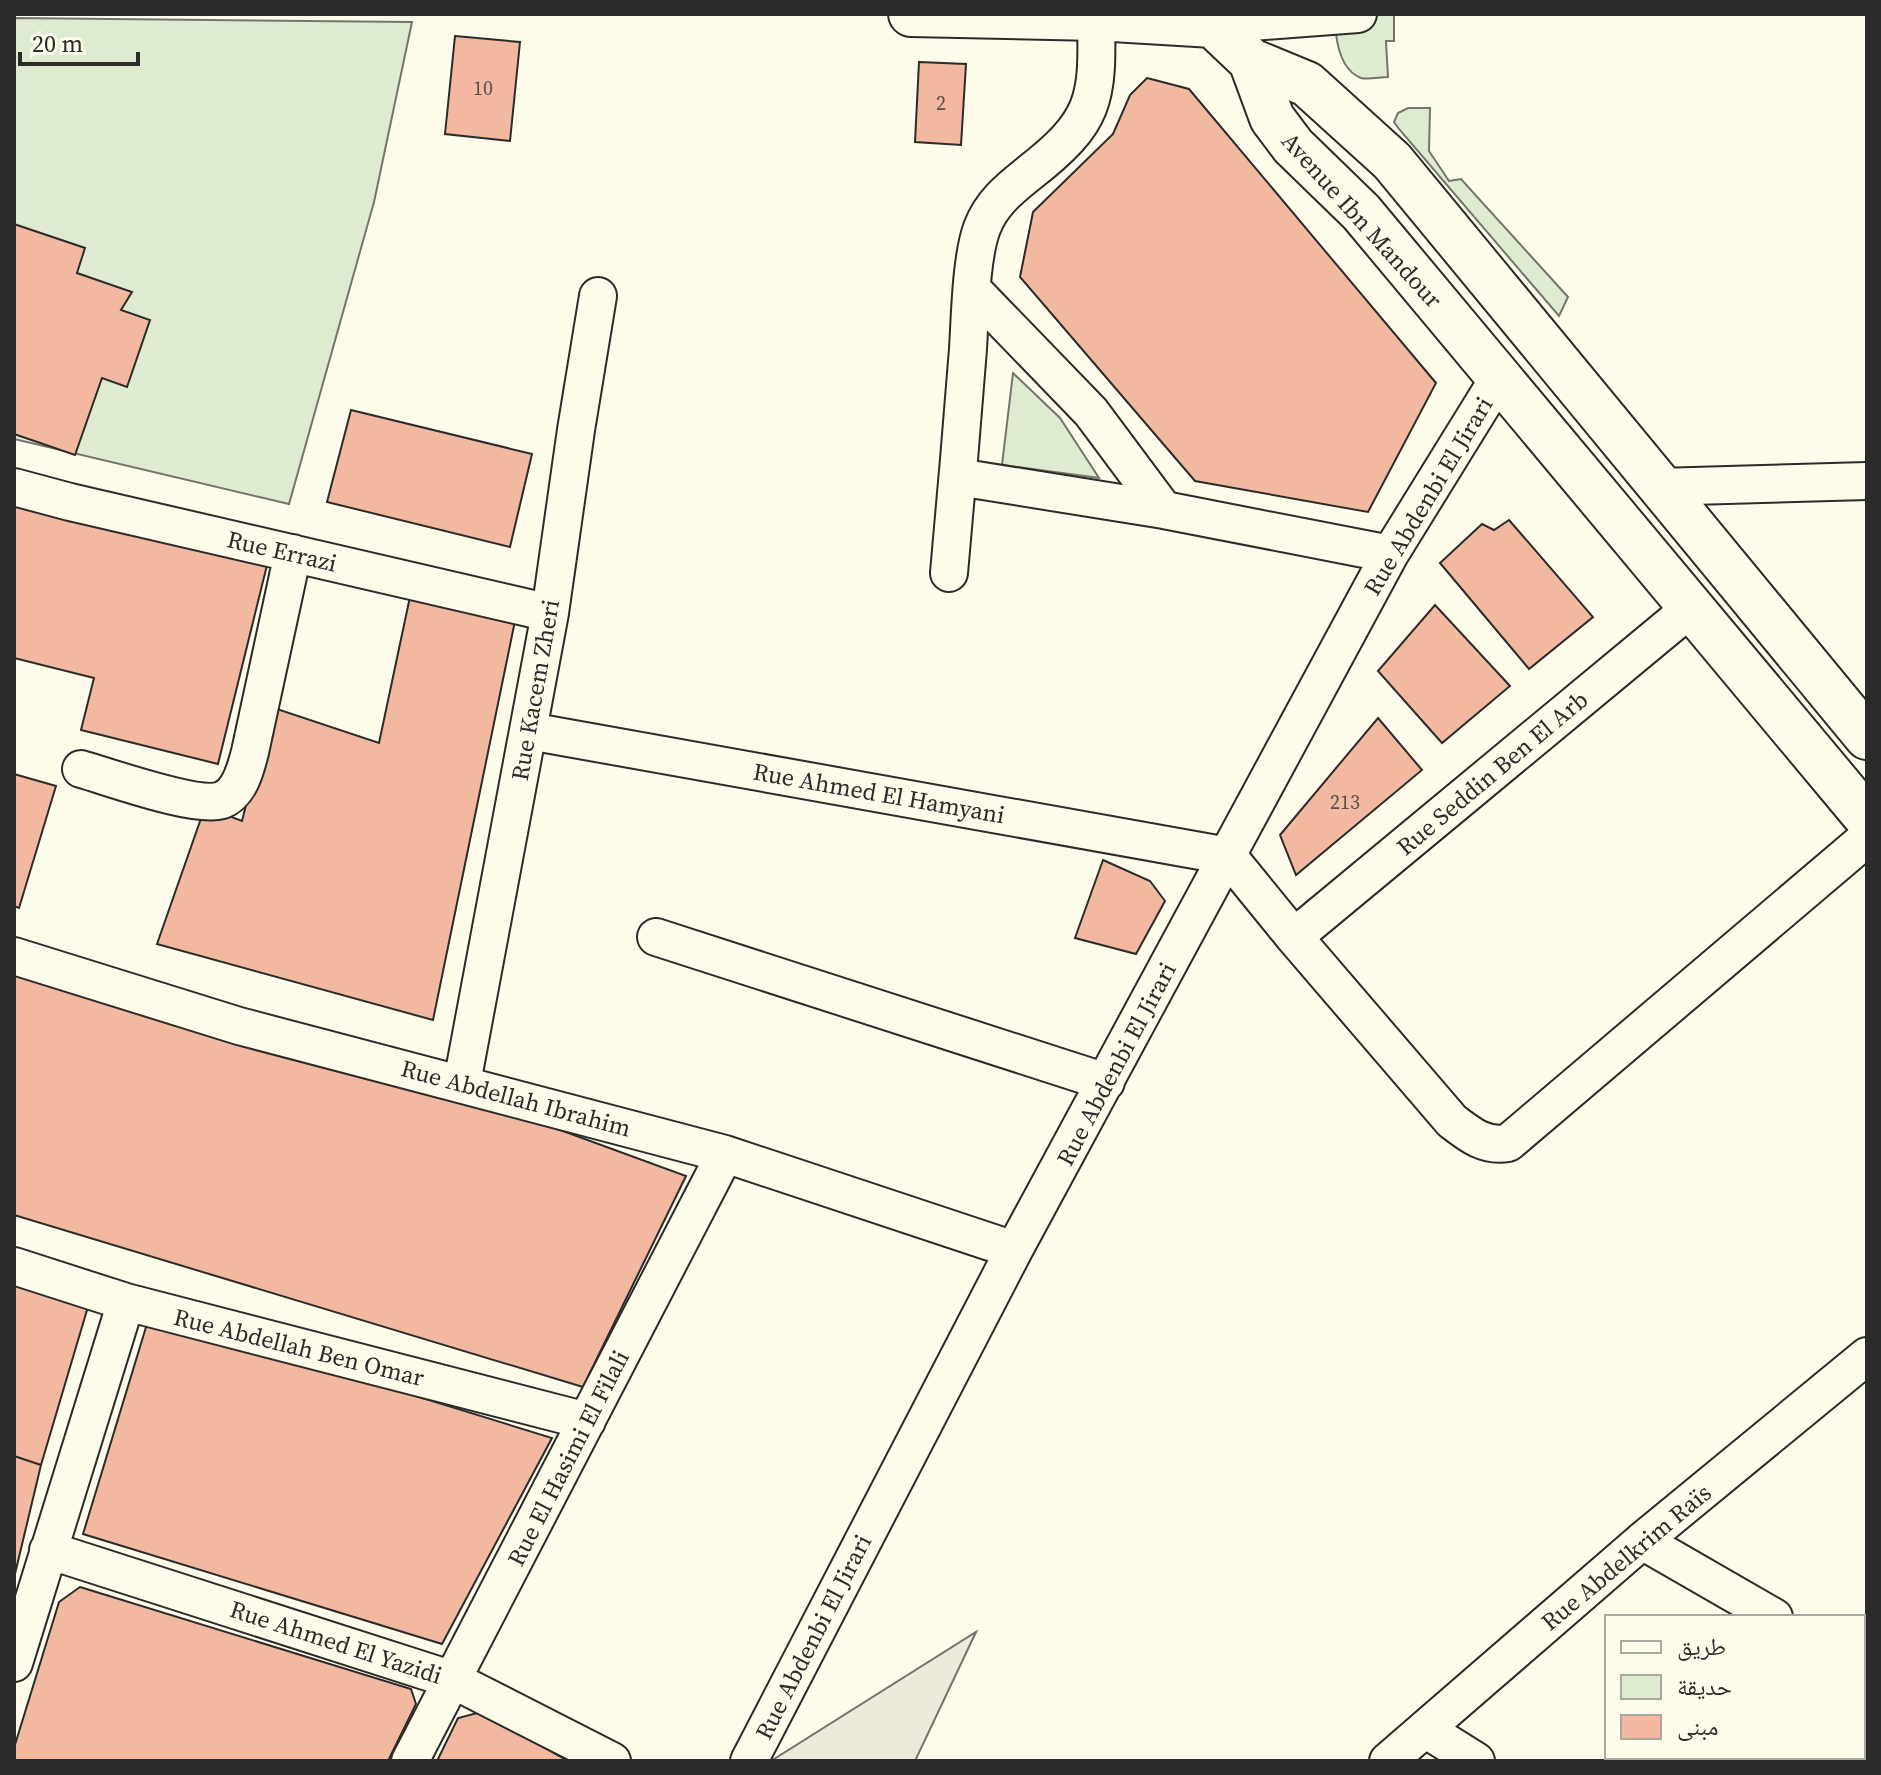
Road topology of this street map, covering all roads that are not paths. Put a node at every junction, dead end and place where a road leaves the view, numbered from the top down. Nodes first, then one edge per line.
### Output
1 (911, 14) edge
2 (1358, 14) edge
3 (1096, 18) junction
4 (1213, 25) junction
5 (1251, 61) junction
6 (972, 289) junction
7 (598, 296) dead end
8 (1500, 376) junction
9 (958, 477) junction
10 (1867, 481) edge
11 (14, 487) edge
12 (1658, 487) junction
13 (1164, 510) junction
14 (293, 553) junction
15 (1390, 554) junction
16 (949, 573) dead end
17 (1691, 608) junction
18 (550, 613) junction
19 (529, 731) junction
20 (1867, 737) edge
21 (81, 769) dead end
22 (1867, 818) edge
23 (1867, 838) edge
24 (1228, 856) junction
25 (656, 937) dead end
26 (1294, 937) junction
27 (14, 956) edge
28 (1106, 1082) junction
29 (462, 1083) junction
30 (725, 1154) junction
31 (1014, 1250) junction
32 (14, 1266) edge
33 (126, 1302) junction
34 (1867, 1356) edge
35 (587, 1421) junction
36 (1642, 1541) junction
37 (48, 1550) junction
38 (1771, 1615) edge
39 (14, 1662) edge
40 (453, 1680) junction
41 (1425, 1729) junction
42 (410, 1761) edge
43 (612, 1761) edge
44 (749, 1761) edge
45 (1388, 1761) edge
46 (1476, 1761) edge

1 - 3 street
2 - 4 street
3 - 4 street
3 - 6 street
4 - 5 street
5 - 8 street, Avenue Ibn Mandour
5 - 12 street
6 - 9 street
6 - 13 street
7 - 18 street, Rue Kacem Zheri
8 - 15 street, Rue Abdenbi El Jirari
8 - 17 street, Avenue Ibn Mandour
9 - 13 street
9 - 16 street
10 - 12 street
11 - 14 street, Rue Errazi
12 - 20 street
13 - 15 street
14 - 18 street, Rue Errazi
14 - 21 street
15 - 24 street, Rue Abdenbi El Jirari
17 - 22 street, Avenue Ibn Mandour
17 - 26 street, Rue Seddin Ben El Arb
18 - 19 street, Rue Kacem Zheri
19 - 24 street, Rue Ahmed El Hamyani
19 - 29 street, Rue Kacem Zheri
23 - 26 street
24 - 26 street
24 - 28 street, Rue Abdenbi El Jirari
25 - 28 street
27 - 29 street, Rue Abdellah Ibrahim
28 - 31 street, Rue Abdenbi El Jirari
29 - 30 street, Rue Abdellah Ibrahim
30 - 31 street, Rue Abdellah Ibrahim
30 - 35 street, Rue El Hasimi El Filali
31 - 44 street, Rue Abdenbi El Jirari
32 - 33 street, Rue Abdellah Ben Omar
33 - 35 street, Rue Abdellah Ben Omar
33 - 37 street
34 - 36 street, Rue Abdelkrim Raïs
35 - 40 street, Rue El Hasimi El Filali
36 - 38 street
36 - 41 street, Rue Abdelkrim Raïs
37 - 39 street
37 - 40 street, Rue Ahmed El Yazidi
40 - 42 street, Rue El Hasimi El Filali
40 - 43 street, Rue Ahmed El Yazidi
41 - 45 street, Rue Abdelkrim Raïs
41 - 46 street

